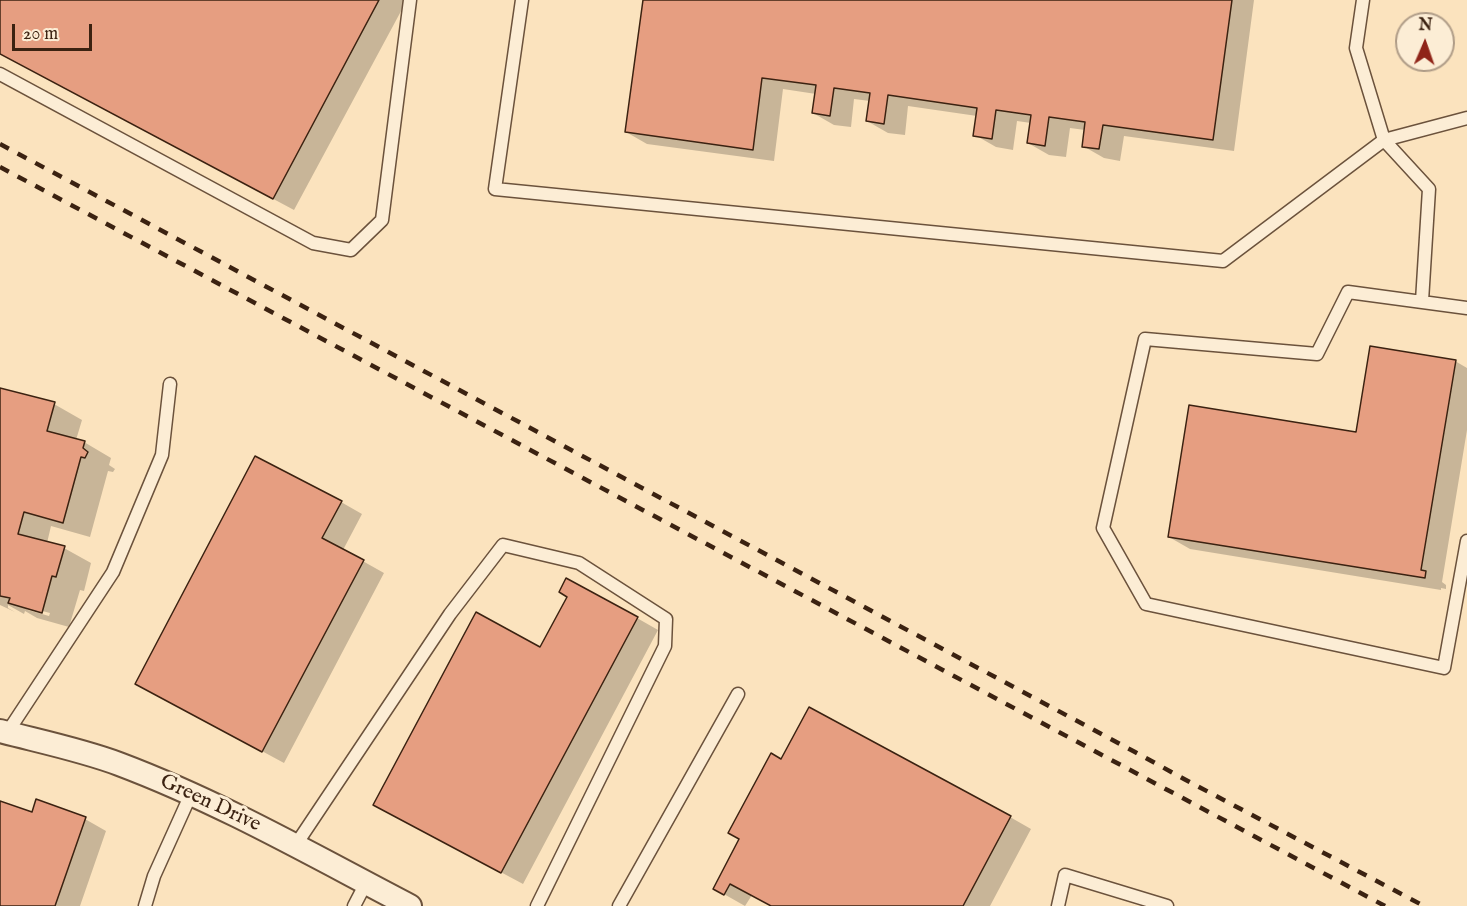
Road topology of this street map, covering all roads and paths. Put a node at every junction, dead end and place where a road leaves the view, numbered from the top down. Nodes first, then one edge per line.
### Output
1 (410, 0) edge
2 (522, 0) edge
3 (1363, 0) edge
4 (0, 74) edge
5 (1467, 118) edge
6 (1384, 141) junction
7 (1422, 301) junction
8 (1467, 308) edge
9 (170, 384) dead end
10 (1467, 541) edge
11 (738, 694) dead end
12 (4, 732) edge
13 (191, 794) junction
14 (295, 846) junction
15 (366, 883) junction
16 (145, 906) edge
17 (354, 906) edge
18 (410, 906) edge
19 (537, 906) edge
20 (619, 906) edge
21 (1058, 906) edge
22 (1167, 906) edge

1 - 4 lane
2 - 6 lane
3 - 6 lane
5 - 6 lane
6 - 7 lane
7 - 8 lane
7 - 10 lane
9 - 12 lane
11 - 20 lane
12 - 13 street, Green Drive
13 - 14 street, Green Drive
13 - 16 lane
14 - 15 street, Green Drive
14 - 19 lane
15 - 17 lane
15 - 18 street, Green Drive
21 - 22 lane

